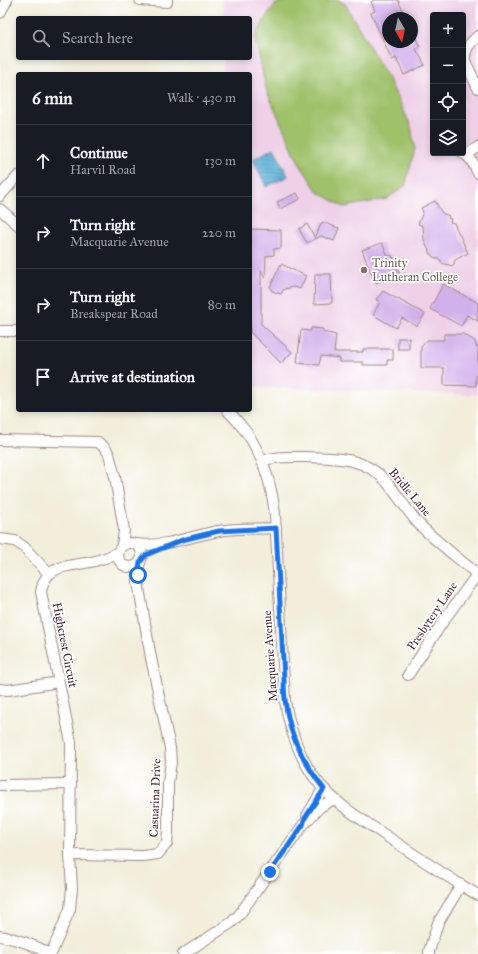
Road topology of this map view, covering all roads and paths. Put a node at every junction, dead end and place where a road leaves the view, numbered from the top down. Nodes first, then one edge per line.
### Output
1 (7, 0) edge
2 (140, 0) edge
3 (167, 0) edge
4 (0, 13) edge
5 (478, 36) edge
6 (478, 88) edge
7 (478, 146) edge
8 (466, 153) edge
9 (466, 155) edge
10 (478, 173) edge
11 (16, 178) edge
12 (0, 196) edge
13 (0, 209) edge
14 (16, 223) edge
15 (0, 331) edge
16 (16, 331) edge
17 (228, 412) edge
18 (0, 440) edge
19 (262, 461) junction
20 (276, 528) junction
21 (124, 530) junction
22 (0, 539) edge
23 (182, 540) junction
24 (135, 544) junction
25 (122, 557) junction
26 (141, 561) junction
27 (49, 574) junction
28 (477, 574) edge
29 (138, 582) junction
30 (408, 675) dead end
31 (59, 682) junction
32 (0, 689) edge
33 (71, 784) junction
34 (0, 785) edge
35 (324, 789) junction
36 (334, 799) junction
37 (303, 825) junction
38 (70, 855) junction
39 (461, 885) junction
40 (478, 895) edge
41 (0, 936) edge
42 (50, 954) edge
43 (182, 954) edge
44 (429, 954) edge

1 - 4 street
2 - 3 street
5 - 6 street
7 - 8 street
9 - 10 street
11 - 12 street
13 - 14 street
15 - 16 street
17 - 19 street, Macquarie Avenue
18 - 21 street
19 - 20 street, Macquarie Avenue
19 - 28 street, Bridle Lane
20 - 23 street
20 - 35 street, Macquarie Avenue
21 - 24 street
21 - 25 street
22 - 27 street
23 - 24 street
23 - 26 street
24 - 25 street
24 - 26 street
25 - 26 street
25 - 27 street
25 - 29 street, Casuarina Drive
26 - 29 street, Casuarina Drive
27 - 31 street, Highcrest Circuit
28 - 30 street, Presbytery Lane
29 - 38 street, Casuarina Drive
31 - 32 street
31 - 33 street, Highcrest Circuit
33 - 34 street
33 - 38 street, Highcrest Circuit
35 - 36 street, Macquarie Avenue
35 - 37 street
36 - 37 street
36 - 39 street, Macquarie Avenue
37 - 43 street
38 - 42 street, Highcrest Circuit
39 - 40 street, Macquarie Avenue
39 - 44 street
41 - 42 street

